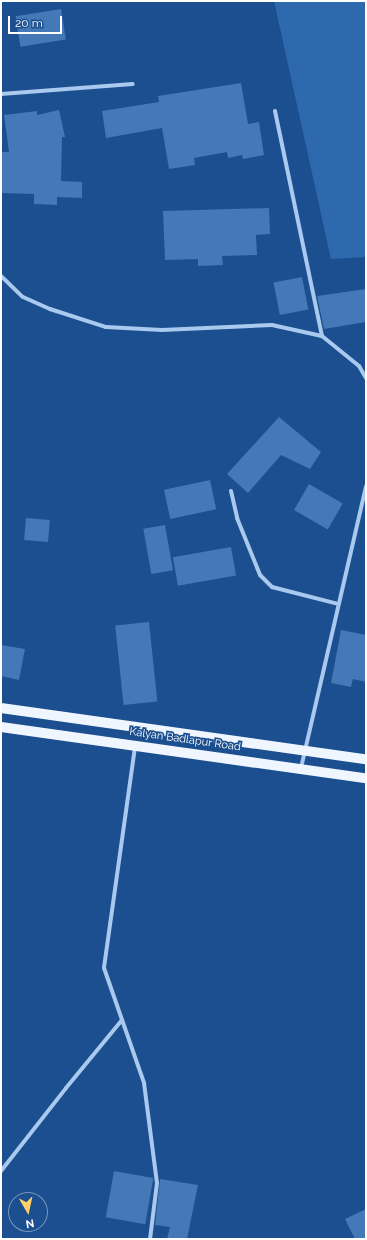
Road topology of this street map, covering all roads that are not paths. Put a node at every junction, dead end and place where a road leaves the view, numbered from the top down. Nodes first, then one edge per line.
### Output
1 (133, 84) dead end
2 (1, 94) edge
3 (275, 111) dead end
4 (1, 276) edge
5 (322, 336) junction
6 (366, 378) edge
7 (366, 486) edge
8 (231, 491) dead end
9 (338, 604) junction
10 (1, 708) edge
11 (1, 727) edge
12 (136, 745) junction
13 (306, 750) junction
14 (366, 759) edge
15 (301, 768) junction
16 (366, 778) edge
17 (122, 1020) junction
18 (1, 1171) edge
19 (150, 1239) edge

1 - 2 street
3 - 5 street
4 - 5 street
5 - 6 street
7 - 9 street
8 - 9 street
9 - 13 street
10 - 13 main road, Kalyan Badlapur Road
11 - 12 main road, Kalyan Badlapur Road
12 - 15 main road, Kalyan Badlapur Road
12 - 17 street
13 - 14 main road, Kalyan Badlapur Road
13 - 15 street
15 - 16 main road, Kalyan Badlapur Road
17 - 18 street
17 - 19 street

